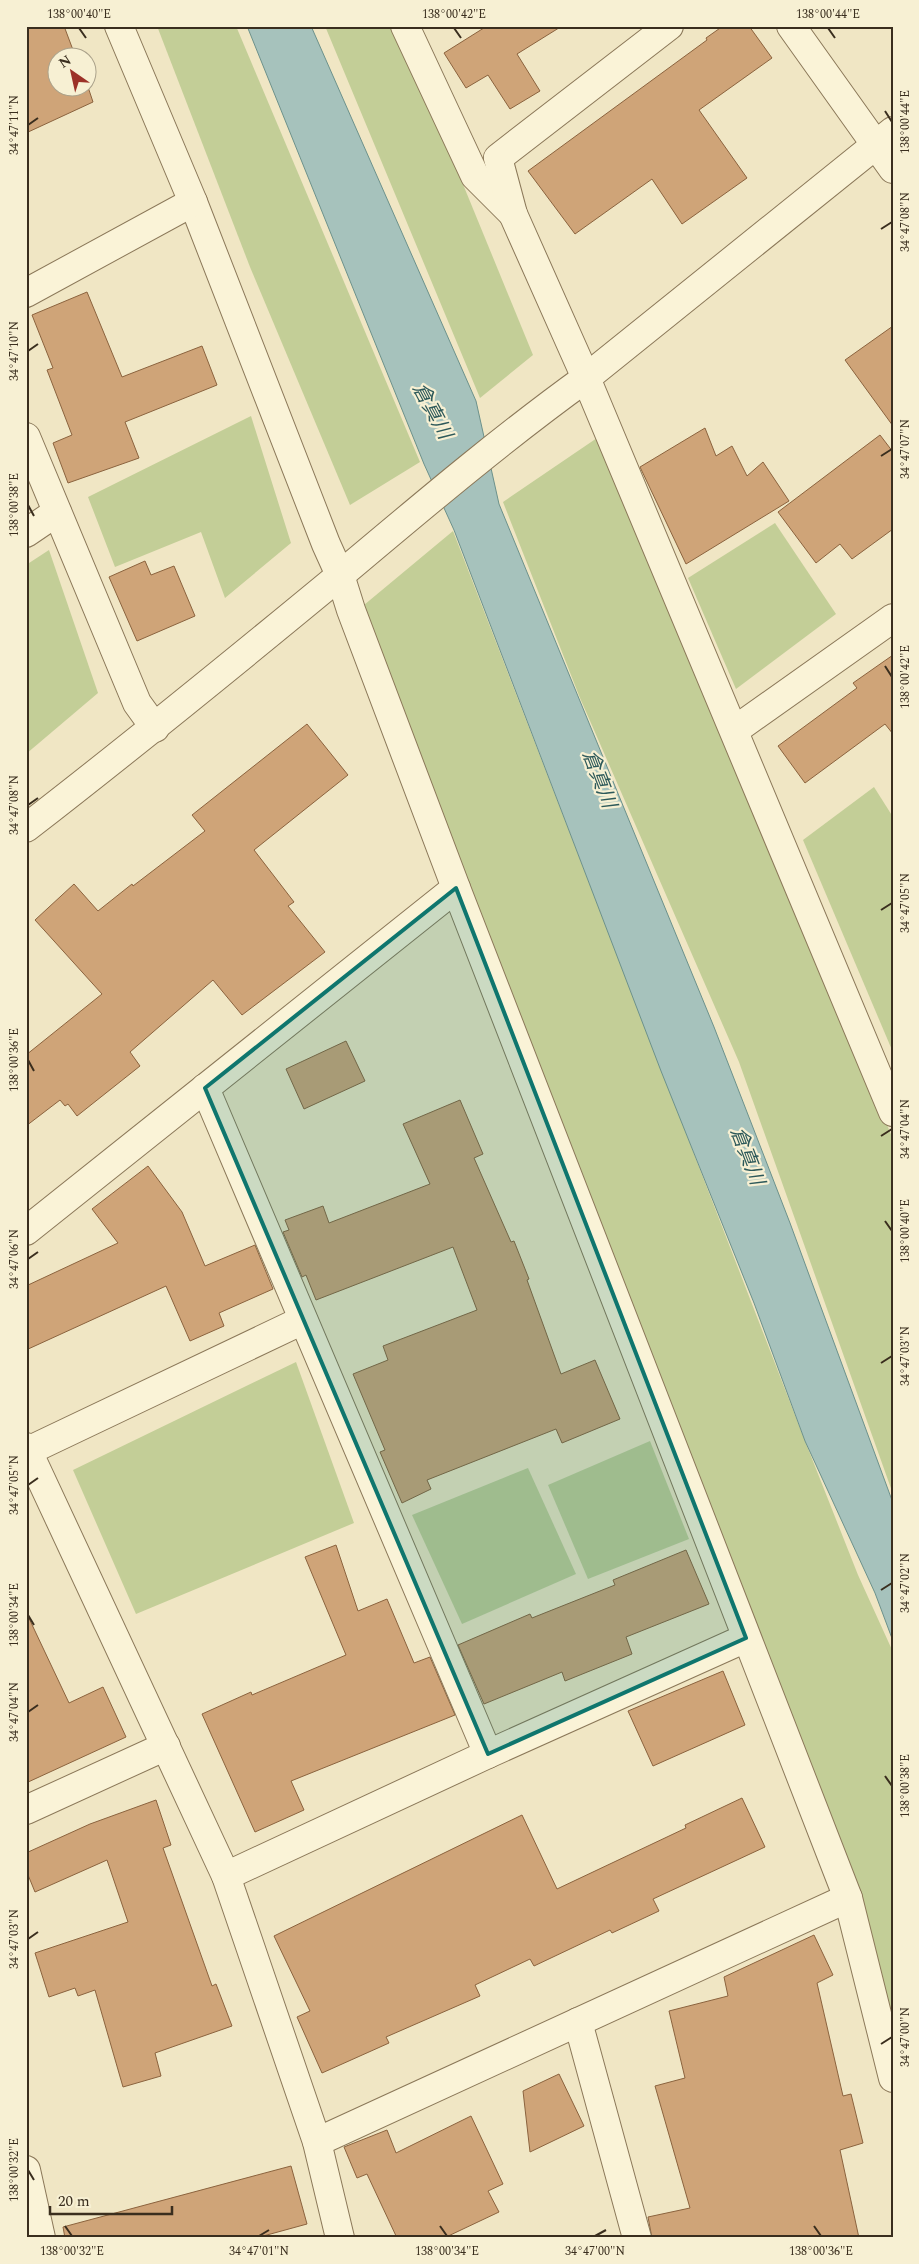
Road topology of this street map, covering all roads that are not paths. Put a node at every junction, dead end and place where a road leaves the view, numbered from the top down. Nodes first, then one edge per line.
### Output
1 (119, 26) edge
2 (405, 26) edge
3 (669, 26) edge
4 (791, 26) edge
5 (884, 138) edge
6 (893, 169) edge
7 (193, 202) junction
8 (513, 214) junction
9 (26, 293) edge
10 (586, 378) junction
11 (26, 437) edge
12 (57, 512) junction
13 (26, 533) edge
14 (340, 575) junction
15 (893, 618) edge
16 (155, 728) junction
17 (735, 730) junction
18 (26, 828) edge
19 (456, 888) junction
20 (885, 1072) edge
21 (205, 1088) junction
22 (893, 1112) edge
23 (26, 1231) edge
24 (303, 1320) junction
25 (27, 1449) edge
26 (746, 1638) junction
27 (166, 1746) junction
28 (488, 1754) junction
29 (26, 1810) edge
30 (226, 1876) junction
31 (848, 1898) junction
32 (578, 2022) junction
33 (893, 2078) edge
34 (317, 2142) junction
35 (26, 2170) edge
36 (41, 2238) edge
37 (340, 2238) edge
38 (637, 2238) edge

1 - 7 street
2 - 8 street
3 - 8 street
4 - 5 street
5 - 6 street
5 - 10 street
7 - 9 street
7 - 14 street
8 - 10 street
10 - 14 street
10 - 17 street
11 - 12 street
12 - 13 street
12 - 16 street
14 - 16 street
14 - 19 street
15 - 17 street
16 - 18 street
17 - 20 street
19 - 21 street
19 - 26 street
20 - 22 street
21 - 23 street
21 - 24 street
24 - 25 street
24 - 28 street
25 - 27 street
26 - 28 street
26 - 31 street
27 - 29 street
27 - 30 street
28 - 30 street
30 - 34 street
31 - 32 street
31 - 33 street
32 - 34 street
32 - 38 street
34 - 37 street
35 - 36 street

